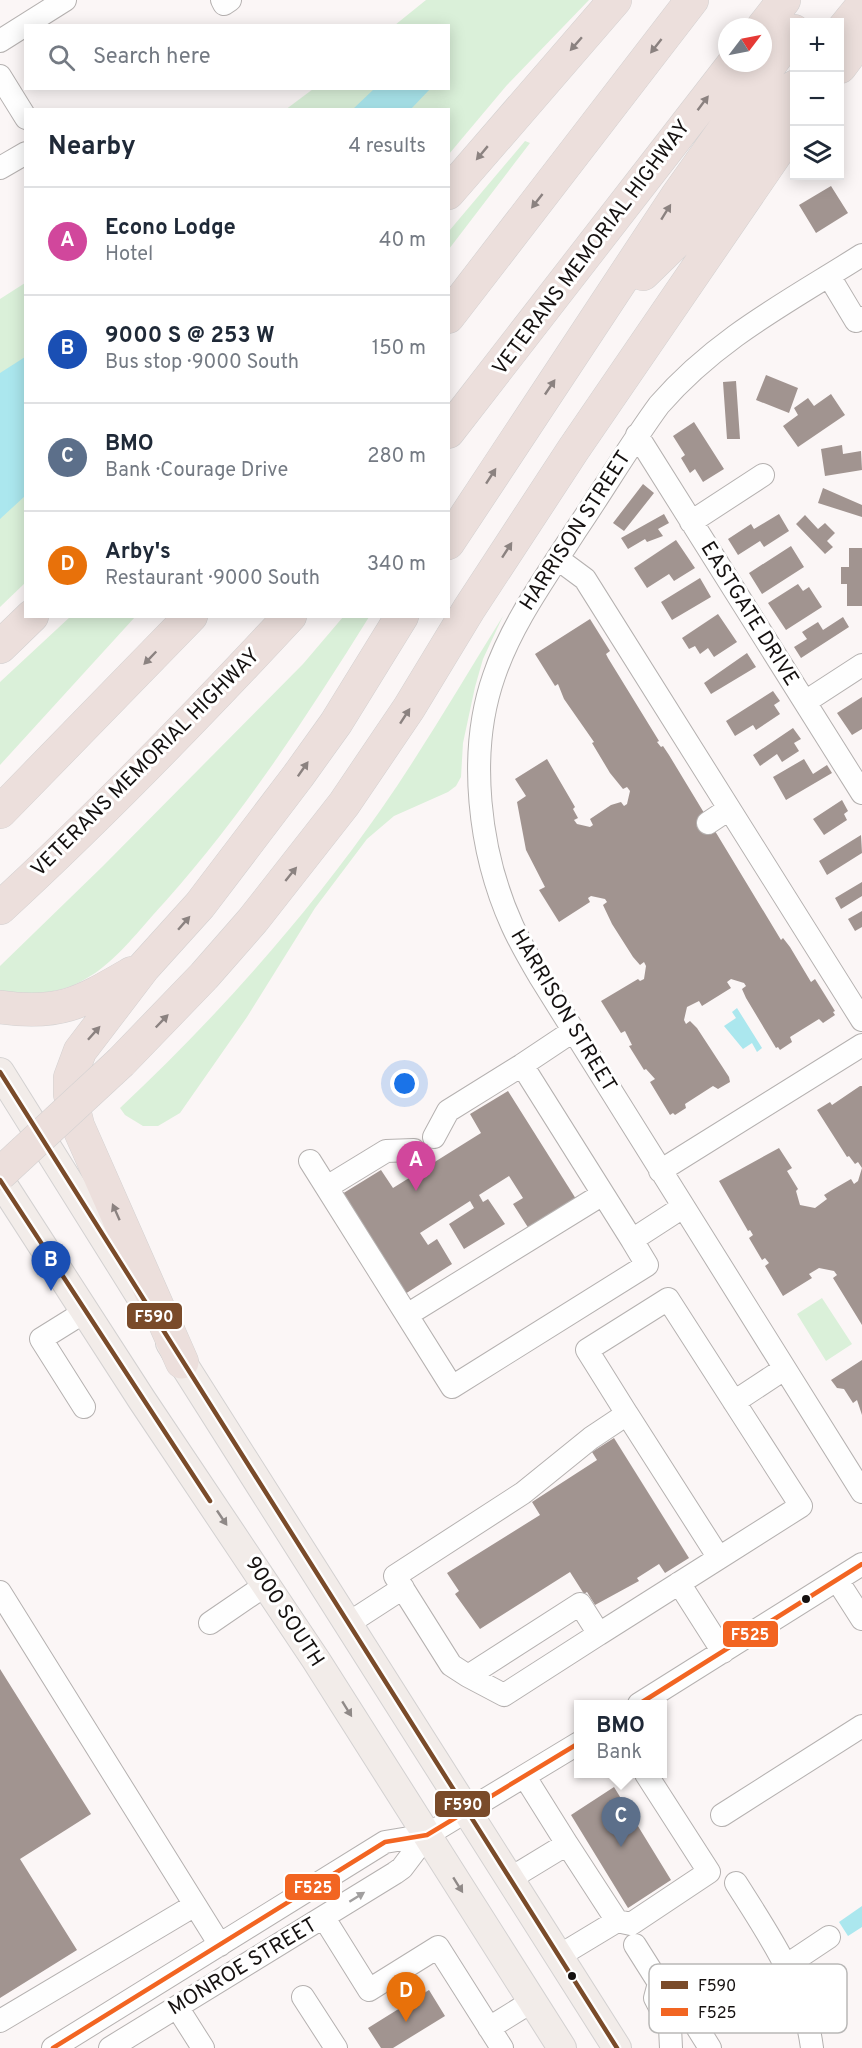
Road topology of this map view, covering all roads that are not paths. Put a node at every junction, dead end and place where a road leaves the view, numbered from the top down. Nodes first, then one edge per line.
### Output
1 (65, 0) edge
2 (222, 0) edge
3 (230, 0) edge
4 (615, 0) edge
5 (692, 0) edge
6 (784, 0) edge
7 (797, 0) edge
8 (862, 6) edge
9 (770, 18) edge
10 (800, 18) edge
11 (27, 24) edge
12 (24, 26) edge
13 (844, 28) edge
14 (862, 37) edge
15 (790, 38) edge
16 (0, 41) edge
17 (844, 62) edge
18 (727, 72) edge
19 (0, 76) edge
20 (790, 93) edge
21 (24, 115) edge
22 (790, 134) edge
23 (24, 154) edge
24 (0, 168) edge
25 (450, 191) edge
26 (862, 255) edge
27 (829, 276) junction
28 (450, 314) edge
29 (862, 318) edge
30 (587, 331) junction
31 (450, 429) edge
32 (637, 435) junction
33 (763, 475) dead end
34 (691, 522) junction
35 (450, 540) edge
36 (558, 559) junction
37 (30, 618) edge
38 (189, 618) edge
39 (288, 618) edge
40 (401, 618) edge
41 (0, 647) edge
42 (862, 665) edge
43 (805, 702) junction
44 (862, 793) edge
45 (729, 809) junction
46 (0, 812) edge
47 (708, 823) dead end
48 (0, 908) edge
49 (144, 967) junction
50 (0, 1007) edge
51 (862, 1020) edge
52 (573, 1031) junction
53 (862, 1045) edge
54 (522, 1065) junction
55 (0, 1072) edge
56 (434, 1137) dead end
57 (414, 1150) dead end
58 (310, 1161) dead end
59 (660, 1171) junction
60 (0, 1174) edge
61 (0, 1180) edge
62 (327, 1187) junction
63 (603, 1194) junction
64 (683, 1208) junction
65 (632, 1240) junction
66 (86, 1311) junction
67 (407, 1315) junction
68 (182, 1362) junction
69 (784, 1369) junction
70 (734, 1402) junction
71 (84, 1407) dead end
72 (627, 1414) junction
73 (862, 1492) edge
74 (719, 1558) junction
75 (862, 1564) edge
76 (837, 1580) junction
77 (679, 1583) junction
78 (267, 1584) junction
79 (403, 1588) junction
80 (0, 1592) edge
81 (862, 1619) edge
82 (210, 1623) dead end
83 (349, 1623) junction
84 (599, 1634) junction
85 (723, 1652) junction
86 (468, 1676) junction
87 (645, 1700) edge
88 (862, 1726) edge
89 (574, 1746) edge
90 (525, 1777) junction
91 (649, 1778) edge
92 (468, 1810) junction
93 (722, 1815) dead end
94 (427, 1835) junction
95 (567, 1844) junction
96 (511, 1878) junction
97 (736, 1883) dead end
98 (195, 1905) junction
99 (324, 1918) junction
100 (617, 1921) junction
101 (829, 1938) dead end
102 (220, 1945) junction
103 (635, 1945) dead end
104 (559, 1956) junction
105 (786, 1964) edge
106 (789, 1964) edge
107 (649, 1967) edge
108 (303, 1997) dead end
109 (531, 2002) junction
110 (177, 2007) junction
111 (0, 2021) edge
112 (489, 2028) junction
113 (672, 2033) edge
114 (701, 2033) edge
115 (809, 2033) edge
116 (53, 2048) edge
117 (110, 2048) edge
118 (203, 2048) edge
119 (336, 2048) edge
120 (502, 2048) edge
121 (562, 2048) edge
122 (617, 2048) edge
123 (671, 2048) edge
124 (710, 2048) edge
125 (812, 2048) edge

1 - 11 street
2 - 3 street
4 -> 25 highway
5 -> 28 highway
6 - 9 highway
7 - 10 highway
8 - 13 highway
12 - 16 street
14 - 17 highway
30 -> 15 highway
31 -> 18 highway, VETERANS MEMORIAL HIGHWAY
19 - 21 street
20 - 30 highway
60 -> 22 highway, bridge
23 - 24 street
26 - 27 street, HARRISON STREET
27 - 29 street
27 - 32 street, HARRISON STREET
35 -> 30 highway
32 - 34 street, EASTGATE DRIVE
32 - 36 street, HARRISON STREET
33 - 34 street
34 - 43 street, EASTGATE DRIVE
36 - 45 street
36 - 52 street, HARRISON STREET
37 - 41 highway
38 -> 46 highway
39 - 48 highway, VETERANS MEMORIAL HIGHWAY
49 -> 40 highway
42 - 43 street
43 - 44 street, EASTGATE DRIVE
45 - 47 street
45 - 51 street
49 - 50 highway
68 -> 49 highway
52 - 54 street
52 - 59 street, HARRISON STREET
53 - 59 street
54 - 56 street
54 - 63 street
55 - 68 main road
57 - 62 street
58 - 62 street
59 - 64 street, HARRISON STREET
61 - 66 main road, 9000 SOUTH
62 - 67 street
63 - 65 street
63 - 67 street
64 - 65 street
64 - 69 street, HARRISON STREET
65 - 67 street
66 - 71 street
66 -> 78 main road, 9000 SOUTH
68 - 83 main road
69 - 70 street
69 - 73 street, HARRISON STREET
70 - 72 street
70 - 74 street
72 - 74 street
72 - 79 street
74 - 77 street
75 - 76 street
76 - 81 street
76 - 85 street
77 - 84 street
77 - 85 street
78 - 82 street
78 -> 94 main road, 9000 SOUTH
79 - 83 street
79 - 86 street
80 - 98 street
83 - 92 main road
84 - 86 street
84 - 86 street
85 - 87 street
88 - 93 street
89 - 90 street, MONROE STREET
90 - 92 street, MONROE STREET
90 - 95 street
91 - 100 street
92 - 94 street, MONROE STREET
92 - 96 main road
99 -> 94 street, MONROE STREET
94 - 102 street, MONROE STREET
94 -> 109 main road, 9000 SOUTH
95 - 96 street
95 - 100 street
96 - 104 main road
97 - 105 street
98 - 102 street
98 - 111 street
99 - 110 street, MONROE STREET
99 - 112 street
100 - 104 street
101 - 106 street
102 - 116 street, MONROE STREET
103 - 107 street
104 - 122 main road
108 - 119 street
109 - 112 street
109 - 121 main road, 9000 SOUTH
110 - 117 street, MONROE STREET
110 - 118 street
112 - 120 street
113 - 123 street
114 - 124 street
115 - 125 street

